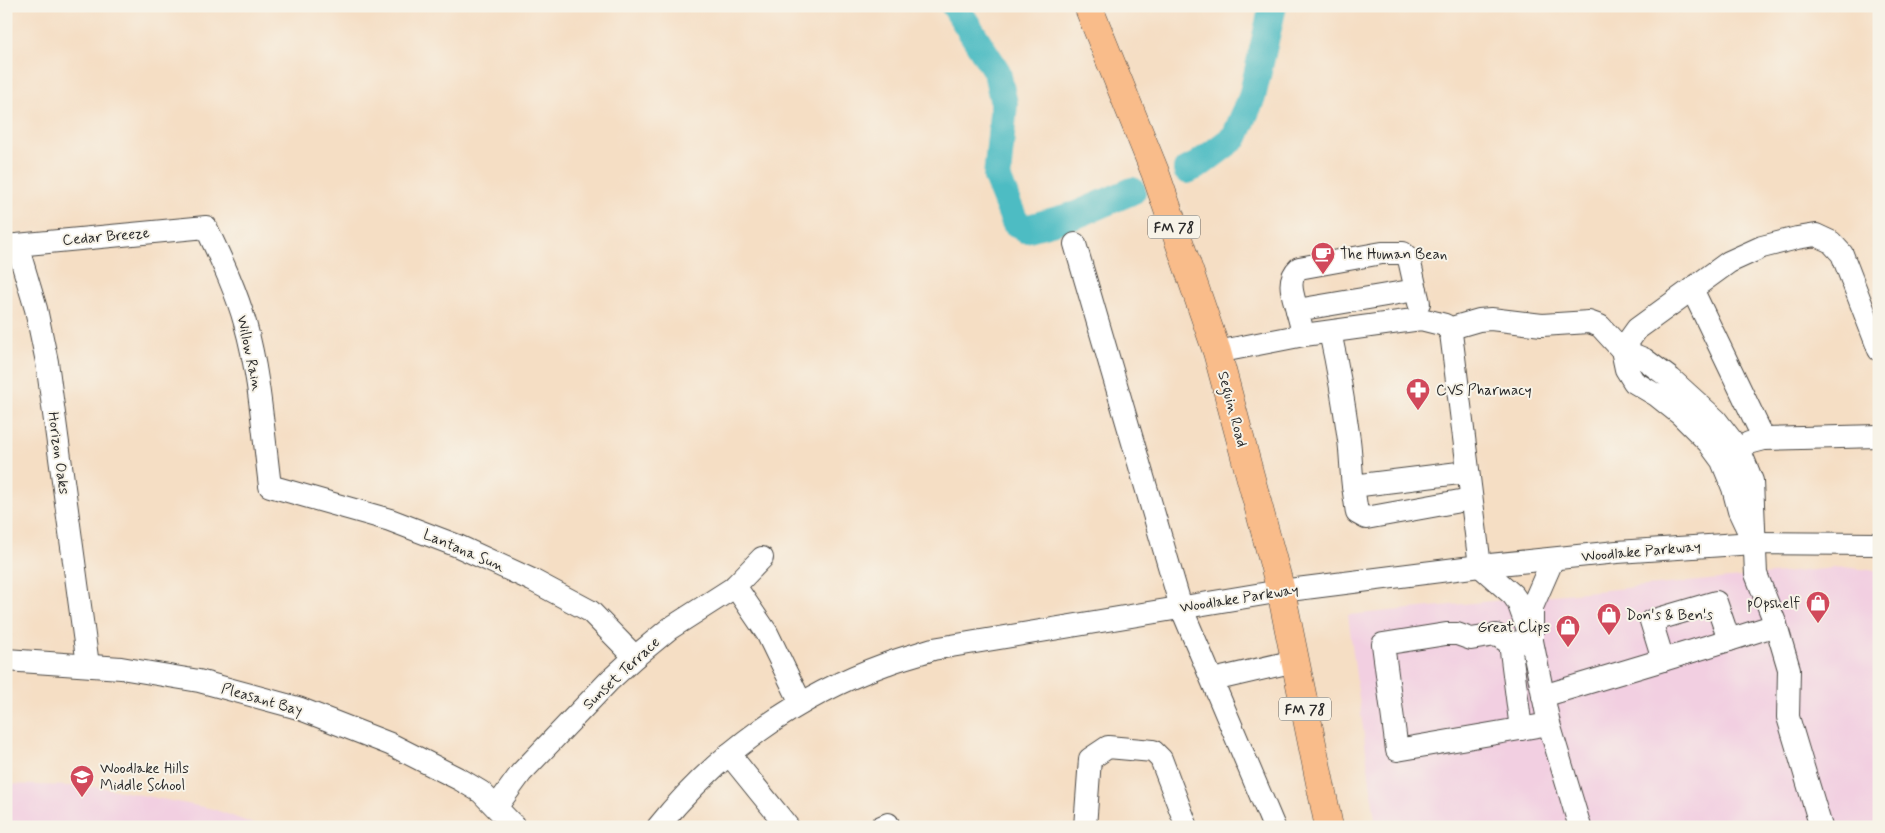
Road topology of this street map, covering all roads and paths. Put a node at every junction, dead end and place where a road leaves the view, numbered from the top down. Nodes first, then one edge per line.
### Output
1 (1088, 6) edge
2 (206, 227) joint
3 (1074, 244) dead end
4 (11, 245) edge
5 (1692, 289) junction
6 (1416, 290) junction
7 (1297, 310) junction
8 (1421, 319) junction
9 (1448, 329) junction
10 (1330, 332) junction
11 (1304, 336) junction
12 (1622, 350) junction
13 (1879, 350) edge
14 (1217, 352) junction
15 (1879, 436) edge
16 (1764, 439) junction
17 (1727, 451) junction
18 (1467, 472) junction
19 (270, 486) joint
20 (1353, 486) junction
21 (1471, 499) junction
22 (1754, 543) junction
23 (1879, 544) edge
24 (762, 558) dead end
25 (1553, 558) junction
26 (1480, 566) junction
27 (735, 586) junction
28 (1280, 591) junction
29 (1181, 607) junction
30 (1776, 625) junction
31 (1729, 640) junction
32 (1532, 641) junction
33 (1510, 643) junction
34 (635, 657) junction
35 (6, 660) edge
36 (1664, 660) junction
37 (1295, 661) junction
38 (88, 665) junction
39 (1213, 680) junction
40 (1543, 696) junction
41 (801, 703) junction
42 (1549, 724) junction
43 (1521, 729) junction
44 (728, 754) junction
45 (497, 816) edge
46 (515, 827) edge
47 (658, 827) edge
48 (788, 827) edge
49 (1084, 827) edge
50 (1187, 827) edge
51 (1274, 827) edge
52 (1329, 827) edge
53 (1580, 827) edge
54 (1821, 827) edge

1 - 14 main road, Seguin Road / FM 78
2 - 4 street, Cedar Breeze
2 - 19 street, Willow Rain
3 - 29 street
4 - 38 street, Horizon Oaks
5 - 12 street
5 - 13 street
5 - 16 street
6 - 7 street
6 - 7 street
6 - 8 street
7 - 11 street
8 - 9 street
8 - 10 street
9 - 12 street
9 - 18 street
10 - 11 street
10 - 20 street
11 - 14 street
12 - 17 street
14 - 28 main road, Seguin Road / FM 78
15 - 16 street
16 - 17 street
17 - 22 street
18 - 20 street
18 - 21 street
19 - 34 street, Lantana Sun
20 - 21 street
21 - 26 street
22 - 23 street, Woodlake Parkway
22 - 25 street, Woodlake Parkway
22 - 30 street
24 - 27 street, Sunset Terrace
25 - 26 street, Woodlake Parkway
25 - 32 street
26 - 28 street, Woodlake Parkway
26 - 32 street
27 - 34 street, Sunset Terrace
27 - 41 street
28 - 29 street, Woodlake Parkway
28 - 37 main road, Seguin Road / FM 78
29 - 39 street
29 - 41 street, Woodlake Parkway
30 - 31 street
30 - 54 street
31 - 36 street
31 - 36 street
32 - 33 street
32 - 40 street
33 - 43 street
33 - 43 street
34 - 45 street, Sunset Terrace
35 - 38 street, Pleasant Bay
36 - 40 street
37 - 39 street
37 - 52 main road, Seguin Road / FM 78
38 - 45 street, Pleasant Bay
39 - 51 street
40 - 42 street
41 - 44 street, Woodlake Parkway
42 - 43 street
42 - 53 street
44 - 47 street, Woodlake Parkway
44 - 48 street
45 - 46 street, Pleasant Bay
49 - 50 street

